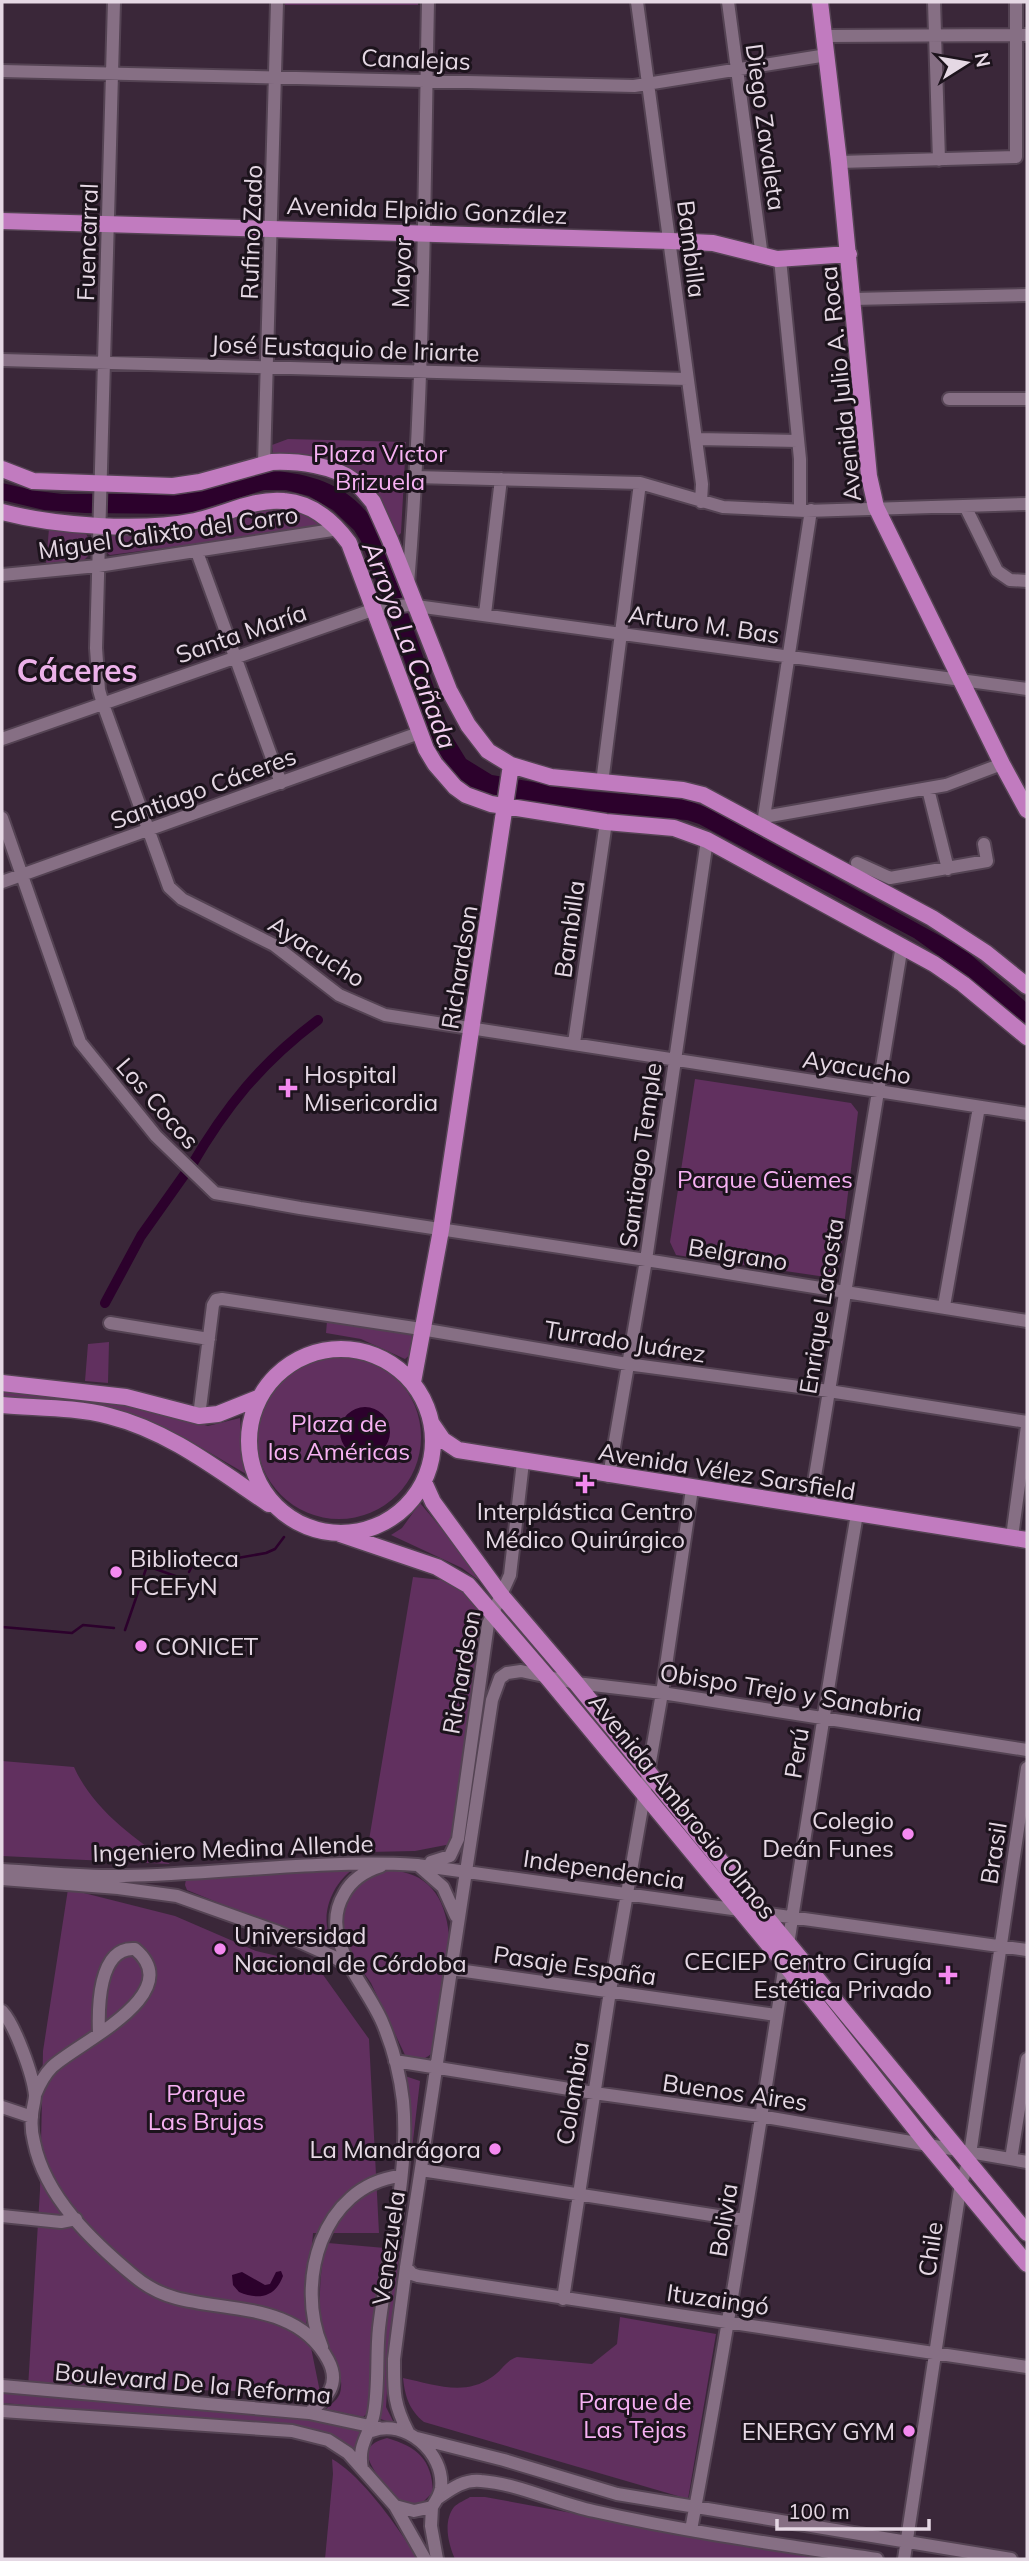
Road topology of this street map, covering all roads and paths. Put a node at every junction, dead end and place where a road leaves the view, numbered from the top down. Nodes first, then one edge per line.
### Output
1 (114, 2) edge
2 (277, 2) edge
3 (428, 2) edge
4 (637, 2) edge
5 (728, 2) edge
6 (820, 2) edge
7 (934, 2) edge
8 (1016, 2) edge
9 (1022, 35) edge
10 (824, 36) junction
11 (934, 36) junction
12 (827, 55) junction
13 (2, 71) edge
14 (736, 71) junction
15 (112, 73) junction
16 (276, 76) junction
17 (426, 81) junction
18 (648, 85) junction
19 (939, 160) junction
20 (839, 162) junction
21 (2, 221) edge
22 (108, 224) junction
23 (272, 229) junction
24 (423, 233) junction
25 (671, 241) junction
26 (849, 254) junction
27 (762, 257) junction
28 (780, 260) junction
29 (1027, 295) edge
30 (853, 299) junction
31 (2, 360) edge
32 (104, 362) junction
33 (268, 367) junction
34 (419, 372) junction
35 (687, 379) junction
36 (949, 399) dead end
37 (1027, 399) edge
38 (696, 439) junction
39 (798, 441) junction
40 (264, 464) junction
41 (2, 469) edge
42 (415, 477) junction
43 (501, 479) junction
44 (640, 483) junction
45 (101, 488) junction
46 (701, 502) junction
47 (1027, 504) edge
48 (965, 506) junction
49 (876, 507) junction
50 (806, 510) junction
51 (2, 512) edge
52 (100, 522) junction
53 (339, 530) junction
54 (197, 552) junction
55 (98, 566) junction
56 (2, 575) edge
57 (1027, 582) edge
58 (408, 588) junction
59 (412, 605) junction
60 (381, 608) junction
61 (485, 614) junction
62 (622, 634) junction
63 (236, 657) junction
64 (788, 658) junction
65 (961, 681) junction
66 (1027, 689) edge
67 (103, 704) junction
68 (419, 733) junction
69 (2, 739) edge
70 (1002, 764) junction
71 (510, 771) junction
72 (281, 783) junction
73 (602, 783) junction
74 (928, 789) junction
75 (506, 803) junction
76 (1027, 810) edge
77 (2, 818) edge
78 (606, 822) junction
79 (762, 822) junction
80 (148, 830) junction
81 (707, 840) junction
82 (984, 845) dead end
83 (856, 863) dead end
84 (948, 869) junction
85 (22, 875) junction
86 (2, 882) edge
87 (902, 945) junction
88 (1027, 986) edge
89 (473, 1027) junction
90 (1027, 1037) edge
91 (574, 1043) junction
92 (676, 1060) junction
93 (877, 1092) junction
94 (979, 1107) junction
95 (1027, 1114) edge
96 (441, 1230) junction
97 (646, 1260) junction
98 (845, 1293) junction
99 (944, 1306) junction
100 (1027, 1321) edge
101 (110, 1323) dead end
102 (421, 1329) junction
103 (209, 1339) junction
104 (628, 1364) junction
105 (413, 1382) junction
106 (2, 1383) edge
107 (828, 1391) junction
108 (258, 1398) junction
109 (2, 1405) edge
110 (199, 1416) junction
111 (432, 1424) junction
112 (1027, 1424) edge
113 (523, 1462) junction
114 (609, 1476) junction
115 (424, 1482) junction
116 (692, 1489) junction
117 (810, 1507) junction
118 (280, 1511) junction
119 (857, 1514) junction
120 (340, 1534) junction
121 (1020, 1538) edge
122 (501, 1595) junction
123 (492, 1612) junction
124 (548, 1678) junction
125 (576, 1683) junction
126 (662, 1693) junction
127 (822, 1718) junction
128 (1027, 1750) edge
129 (1027, 1768) edge
130 (648, 1772) junction
131 (645, 1795) junction
132 (387, 1863) junction
133 (417, 1865) junction
134 (2, 1870) edge
135 (465, 1870) junction
136 (179, 1874) junction
137 (2, 1879) edge
138 (627, 1894) junction
139 (177, 1896) junction
140 (737, 1908) junction
141 (762, 1912) junction
142 (792, 1916) junction
143 (457, 1921) junction
144 (788, 1941) junction
145 (1000, 1945) junction
146 (1027, 1950) edge
147 (784, 1964) junction
148 (452, 1969) junction
149 (355, 1972) junction
150 (610, 1991) junction
151 (2, 2011) edge
152 (776, 2015) junction
153 (99, 2034) junction
154 (1027, 2059) edge
155 (395, 2061) junction
156 (436, 2068) junction
157 (594, 2093) junction
158 (35, 2095) junction
159 (2, 2107) edge
160 (760, 2116) junction
161 (32, 2117) junction
162 (928, 2145) junction
163 (966, 2153) junction
164 (1011, 2159) junction
165 (1027, 2162) edge
166 (421, 2170) junction
167 (400, 2176) junction
168 (961, 2183) junction
169 (577, 2193) junction
170 (2, 2216) edge
171 (76, 2219) junction
172 (744, 2220) junction
173 (1027, 2233) edge
174 (1027, 2263) edge
175 (406, 2267) junction
176 (563, 2298) junction
177 (728, 2321) junction
178 (935, 2353) junction
179 (327, 2357) junction
180 (1027, 2367) edge
181 (2, 2386) edge
182 (2, 2410) edge
183 (309, 2413) junction
184 (371, 2430) junction
185 (412, 2435) junction
186 (362, 2469) junction
187 (435, 2503) junction
188 (395, 2507) junction
189 (696, 2507) junction
190 (691, 2530) junction
191 (907, 2543) junction
192 (425, 2559) edge
193 (437, 2559) edge
194 (877, 2559) edge
195 (904, 2559) edge
196 (1012, 2559) edge

1 - 15 street, Fuencarral
2 - 16 street, Rufino Zado
3 - 17 street, Mayor
4 - 18 street, Bambilla
5 - 14 street, Diego Zavaleta
6 - 10 main road, Avenida Julio A. Roca
7 - 11 street
8 - 9 street
9 - 11 street
9 - 19 street
10 - 11 street
10 - 12 main road, Avenida Julio A. Roca
11 - 19 street
12 - 14 street, Canalejas
12 - 20 main road, Avenida Julio A. Roca
13 - 15 street, Canalejas
14 - 18 street, Canalejas
14 - 27 street, Diego Zavaleta
15 - 16 street, Canalejas
15 - 22 street, Fuencarral
16 - 17 street, Canalejas
16 - 23 street, Rufino Zado
17 - 18 street, Canalejas
17 - 24 street, Mayor
18 - 25 street, Bambilla
19 - 20 street
20 - 26 main road, Avenida Julio A. Roca
21 - 22 main road, Avenida Elpidio González
22 - 23 main road, Avenida Elpidio González
22 - 32 street, Fuencarral
23 - 24 main road, Avenida Elpidio González
23 - 33 street, Rufino Zado
24 - 25 main road, Avenida Elpidio González
24 - 34 street, Mayor
25 - 27 main road, Avenida Elpidio González
25 - 35 street, Bambilla
26 - 28 main road, Avenida Elpidio González
26 - 30 main road, Avenida Julio A. Roca
27 - 28 main road, Avenida Elpidio González
28 - 39 street
29 - 30 street
30 - 49 main road, Avenida Julio A. Roca
31 - 32 street, José Eustaquio de Iriarte
32 - 33 street, José Eustaquio de Iriarte
32 - 45 street, Fuencarral
33 - 34 street, José Eustaquio de Iriarte
33 - 40 street, Rufino Zado
34 - 35 street, José Eustaquio de Iriarte
34 - 42 street, Mayor
35 - 38 street, Bambilla
36 - 37 street
38 - 39 street
38 - 46 street, Bambilla
39 - 50 street
40 - 45 main road
40 - 58 main road
41 - 45 main road
42 - 43 street
42 - 58 street, Mayor
43 - 44 street
43 - 61 street
44 - 46 street
44 - 62 street
45 - 52 street, Ayacucho
46 - 50 street
47 - 48 street
48 - 49 street
48 - 57 street
49 - 50 street
49 - 65 main road, Avenida Julio A. Roca
50 - 64 street
51 - 52 main road
52 - 53 main road
52 - 55 street, Ayacucho
53 - 54 street, Miguel Calixto del Corro
53 - 60 main road
54 - 55 street, Miguel Calixto del Corro
54 - 63 street
55 - 56 street, Miguel Calixto del Corro
55 - 67 street, Ayacucho
58 - 59 main road
59 - 60 street, Arturo M. Bas
59 - 61 street, Arturo M. Bas
59 - 71 main road
60 - 63 street, Santa María
60 - 68 main road
61 - 62 street, Arturo M. Bas
62 - 64 street, Arturo M. Bas
62 - 73 street
63 - 67 street, Santa María
63 - 72 street
64 - 65 street, Arturo M. Bas
64 - 79 street
65 - 66 street, Arturo M. Bas
65 - 70 main road, Avenida Julio A. Roca
67 - 69 street, Santa María
67 - 80 street, Ayacucho
68 - 72 street, Santiago Cáceres
68 - 75 main road
70 - 74 street
70 - 76 main road, Avenida Julio A. Roca
71 - 73 main road
71 - 75 main road, Richardson
72 - 80 street, Santiago Cáceres
73 - 79 main road
74 - 79 street
74 - 84 street
75 - 78 main road
75 - 89 main road, Richardson
77 - 85 street, Los Cocos
78 - 81 main road
78 - 91 street, Bambilla
79 - 88 main road
80 - 85 street, Santiago Cáceres
80 - 89 street, Ayacucho
81 - 87 main road
81 - 92 street, Santiago Temple
82 - 84 street
83 - 84 street
85 - 86 street, Santiago Cáceres
85 - 96 street, Los Cocos
87 - 90 main road
87 - 93 street, Enrique Lacosta
89 - 91 street, Ayacucho
89 - 96 main road, Richardson
91 - 92 street, Ayacucho
92 - 93 street, Ayacucho
92 - 97 street, Santiago Temple
93 - 94 street, Ayacucho
93 - 98 street, Enrique Lacosta
94 - 95 street, Ayacucho
94 - 99 street
96 - 97 street, Belgrano
96 - 102 main road, Richardson
97 - 98 street, Belgrano
97 - 104 street, Santiago Temple
98 - 99 street, Belgrano
98 - 107 street, Enrique Lacosta
99 - 100 street, Belgrano
101 - 103 street
102 - 103 street, Turrado Juárez
102 - 104 street, Turrado Juárez
102 - 105 main road, Richardson
103 - 110 street
104 - 107 street, Turrado Juárez
104 - 114 street, Santiago Temple
105 - 108 main road
105 - 111 main road
106 - 110 main road
107 - 112 street, Turrado Juárez
107 - 117 street, Enrique Lacosta
108 - 110 main road
108 - 118 main road
109 - 118 main road
111 - 113 main road, Avenida Vélez Sarsfield
111 - 115 main road
112 - 121 street
113 - 114 main road, Avenida Vélez Sarsfield
113 - 122 street, Richardson
114 - 116 main road, Avenida Vélez Sarsfield
115 - 120 main road
115 - 122 main road, Avenida Ambrosio Olmos
116 - 117 main road, Avenida Vélez Sarsfield
116 - 126 street
117 - 119 main road, Avenida Vélez Sarsfield
118 - 120 main road
119 - 121 main road, Avenida Vélez Sarsfield
119 - 127 street, Perú
120 - 123 main road, Avenida Ambrosio Olmos
122 - 123 street, Richardson
122 - 125 main road, Avenida Ambrosio Olmos
123 - 124 main road, Avenida Ambrosio Olmos
123 - 133 street, Richardson
124 - 125 street, Obispo Trejo y Sanabria
124 - 131 main road, Avenida Ambrosio Olmos
124 - 135 street, Richardson
125 - 126 street, Obispo Trejo y Sanabria
125 - 130 main road, Avenida Ambrosio Olmos
126 - 127 street, Obispo Trejo y Sanabria
126 - 130 street
127 - 128 street, Obispo Trejo y Sanabria
127 - 142 street, Perú
129 - 145 street, Brasil
130 - 131 street
130 - 141 main road, Avenida Ambrosio Olmos
131 - 138 street
131 - 140 main road, Avenida Ambrosio Olmos
132 - 133 street, Ingeniero Medina Allende
132 - 136 street, Ingeniero Medina Allende
132 - 149 street
133 - 135 street, Ingeniero Medina Allende
133 - 143 street, Venezuela
134 - 136 street, Ingeniero Medina Allende
135 - 138 street, Independencia
135 - 143 street, Venezuela
136 - 139 street
137 - 139 street, Ingeniero Medina Allende
138 - 140 street, Independencia
138 - 150 street, Colombia
139 - 149 street, Ingeniero Medina Allende
140 - 141 street, Independencia
140 - 147 main road, Avenida Ambrosio Olmos
141 - 142 street, Independencia
141 - 144 main road, Avenida Ambrosio Olmos
142 - 144 street, Bolivia
142 - 145 street, Independencia
143 - 148 street, Venezuela
144 - 147 street, Bolivia
144 - 163 main road, Avenida Ambrosio Olmos
145 - 146 street, Independencia
145 - 163 street, Chile
147 - 152 street, Bolivia
147 - 162 main road, Avenida Ambrosio Olmos
148 - 150 street, Pasaje España
148 - 156 street, Venezuela
149 - 155 street
150 - 152 street, Pasaje España
150 - 157 street, Colombia
151 - 158 street
152 - 160 street, Bolivia
153 - 153 street
153 - 158 street
154 - 164 street
155 - 156 street
155 - 167 street, Venezuela
156 - 157 street, Buenos Aires
156 - 166 street, Venezuela
157 - 160 street, Buenos Aires
157 - 169 street, Colombia
158 - 161 street
159 - 161 street
160 - 162 street, Buenos Aires
160 - 172 street, Bolivia
161 - 171 street
162 - 163 street, Buenos Aires
162 - 168 main road, Avenida Ambrosio Olmos
163 - 164 street, Buenos Aires
163 - 168 street, Chile
163 - 173 main road, Avenida Ambrosio Olmos
164 - 165 street, Buenos Aires
166 - 169 street
166 - 175 street, Venezuela
167 - 179 street
167 - 184 street, Venezuela
168 - 174 main road, Avenida Ambrosio Olmos
168 - 178 street, Chile
169 - 172 street
169 - 176 street, Colombia
170 - 171 street
171 - 179 street
172 - 177 street, Bolivia
175 - 176 street, Ituzaingó
175 - 185 street, Venezuela
176 - 177 street, Ituzaingó
177 - 178 street, Ituzaingó
177 - 189 street, Bolivia
178 - 180 street, Ituzaingó
178 - 191 street, Chile
179 - 183 street
181 - 183 street, Boulevard De la Reforma
182 - 186 street, Boulevard De la Reforma
183 - 184 street, Boulevard De la Reforma
184 - 185 street
184 - 186 street
185 - 187 street
185 - 189 street
186 - 188 street
187 - 188 street
187 - 190 street
187 - 193 street
188 - 192 street
189 - 190 street, Bolivia
189 - 191 street
190 - 194 street
191 - 195 street, Chile
191 - 196 street

